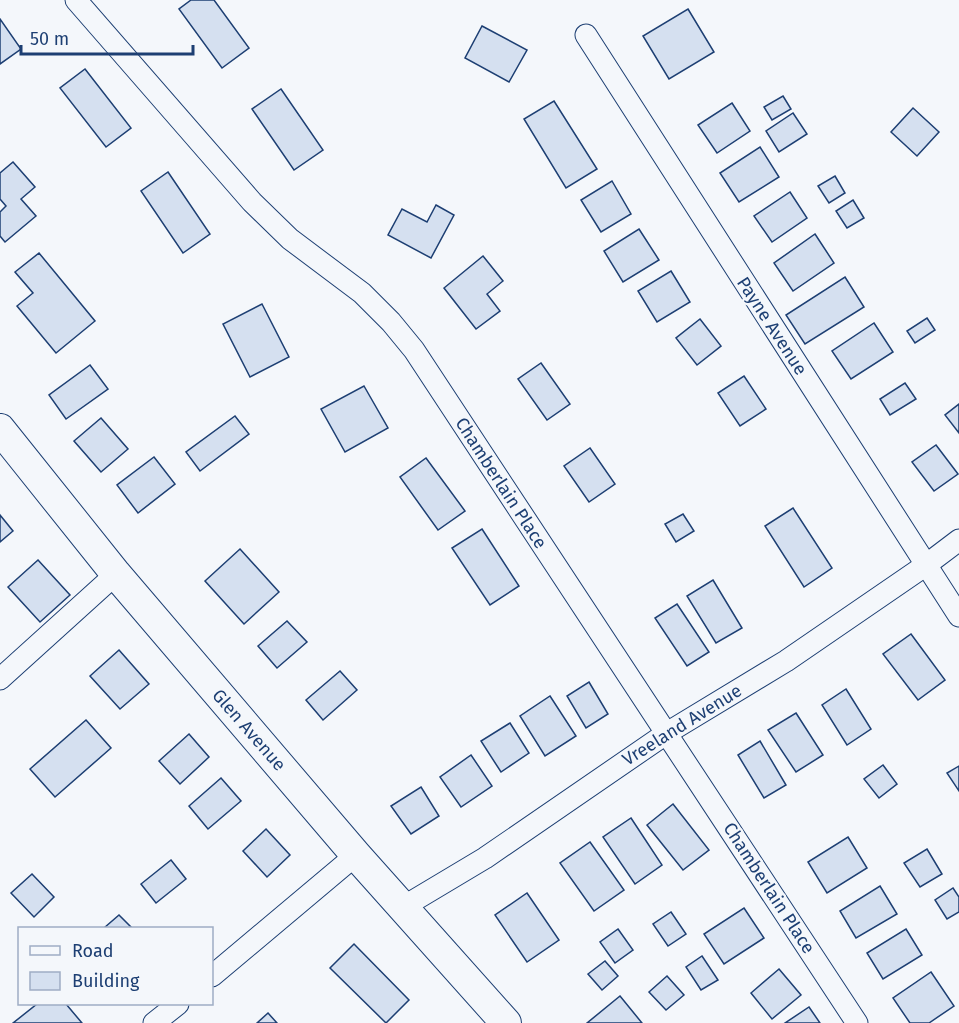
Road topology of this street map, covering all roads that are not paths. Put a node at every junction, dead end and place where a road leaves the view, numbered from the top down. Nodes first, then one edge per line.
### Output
1 (76, 0) edge
2 (586, 35) dead end
3 (0, 429) edge
4 (959, 540) edge
5 (926, 566) junction
6 (116, 574) junction
7 (959, 616) edge
8 (0, 679) edge
9 (667, 733) junction
10 (356, 855) junction
11 (403, 907) junction
12 (213, 975) edge
13 (177, 1005) edge
14 (154, 1023) edge
15 (506, 1023) edge
16 (857, 1023) edge

1 - 9 street, Chamberlain Place
2 - 5 street, Payne Avenue
3 - 6 street, Glen Avenue
4 - 5 street, Vreeland Avenue
5 - 7 street, Payne Avenue
5 - 9 street, Vreeland Avenue
6 - 8 street
6 - 10 street, Glen Avenue
9 - 11 street, Vreeland Avenue
9 - 16 street, Chamberlain Place
10 - 11 street, Glen Avenue
10 - 12 street
11 - 15 street, Glen Avenue
13 - 14 street

